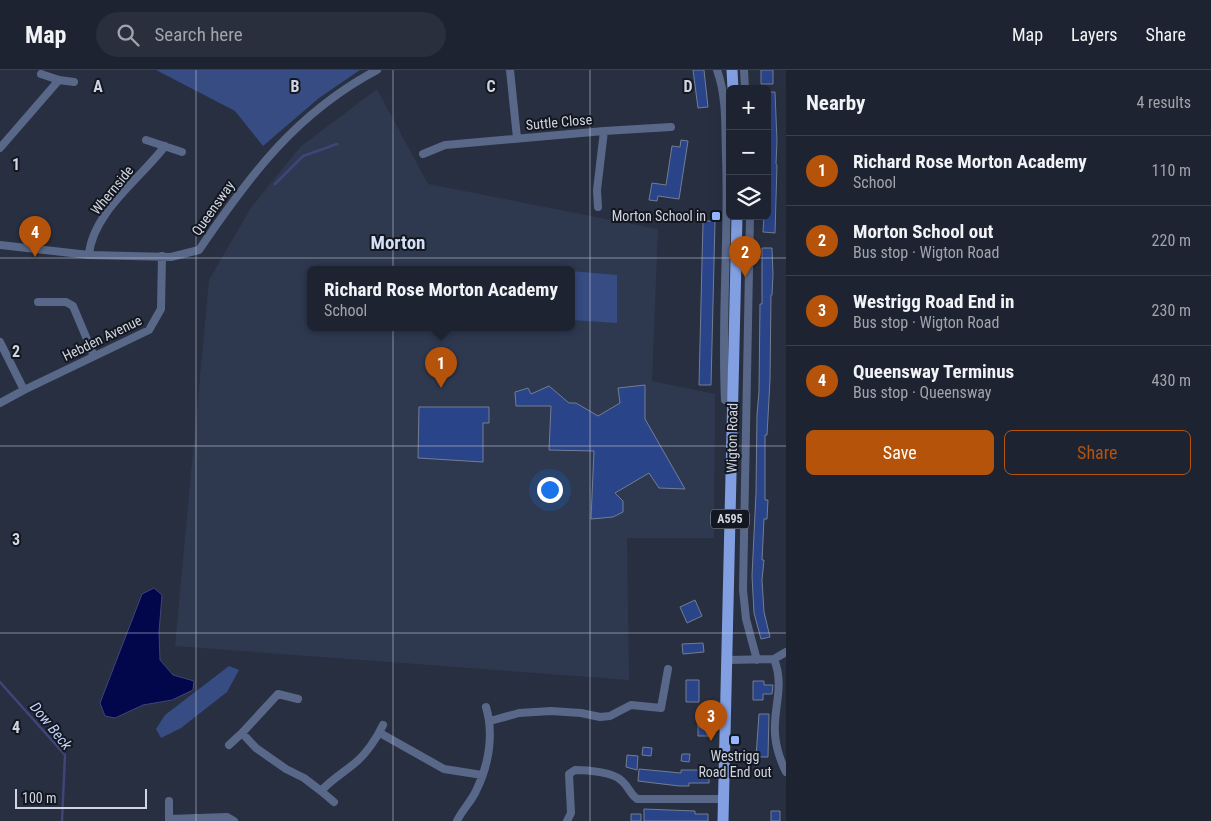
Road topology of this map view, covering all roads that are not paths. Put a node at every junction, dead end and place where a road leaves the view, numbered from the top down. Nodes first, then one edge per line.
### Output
1 (377, 70) edge
2 (510, 70) edge
3 (717, 70) edge
4 (732, 70) edge
5 (744, 70) edge
6 (41, 74) dead end
7 (59, 80) junction
8 (74, 82) dead end
9 (733, 85) edge
10 (745, 85) edge
11 (671, 127) dead end
12 (604, 131) junction
13 (517, 138) junction
14 (146, 140) dead end
15 (165, 146) junction
16 (0, 148) edge
17 (182, 152) dead end
18 (423, 154) dead end
19 (598, 207) dead end
20 (737, 220) edge
21 (750, 220) edge
22 (0, 245) edge
23 (89, 255) junction
24 (162, 256) junction
25 (38, 302) dead end
26 (0, 342) edge
27 (94, 356) junction
28 (24, 390) junction
29 (733, 399) junction
30 (0, 403) edge
31 (786, 652) edge
32 (728, 660) junction
33 (757, 660) junction
34 (774, 660) junction
35 (668, 669) dead end
36 (298, 699) dead end
37 (486, 707) dead end
38 (490, 720) junction
39 (383, 725) dead end
40 (380, 733) junction
41 (242, 734) junction
42 (229, 745) dead end
43 (786, 772) edge
44 (482, 775) junction
45 (321, 791) junction
46 (724, 799) junction
47 (169, 801) dead end
48 (334, 802) dead end
49 (169, 820) edge
50 (234, 821) edge
51 (457, 821) edge
52 (567, 821) edge
53 (723, 821) edge

1 - 24 street, Queensway
2 - 13 street, Suttle Close
3 - 29 street, Wigton Road
4 - 9 main road
5 - 10 street
6 - 7 street
7 - 8 street
7 - 16 street
11 - 12 street, Suttle Close
12 - 13 street, Suttle Close
12 - 19 street, Suttle Close
13 - 18 street, Suttle Close
14 - 15 street
15 - 17 street
15 - 23 street, Whernside
20 - 29 main road, Wigton Road / A595
21 - 33 street, Wigton Road
22 - 23 street, Queensway
23 - 24 street, Queensway
24 - 27 street, Hebden Avenue
25 - 27 street
26 - 28 street
27 - 28 street, Hebden Avenue
28 - 30 street, Hebden Avenue
29 - 32 main road, Wigton Road / A595
31 - 34 street
32 - 33 street
32 - 46 main road, Wigton Road / A595
33 - 34 street
34 - 43 street
35 - 38 street
36 - 41 street
37 - 38 street
38 - 44 street
39 - 40 street
40 - 44 street
40 - 45 street
41 - 42 street
41 - 45 street
44 - 51 street
45 - 48 street
46 - 52 street
46 - 53 main road, Wigton Road / A595
47 - 49 street
49 - 50 street

